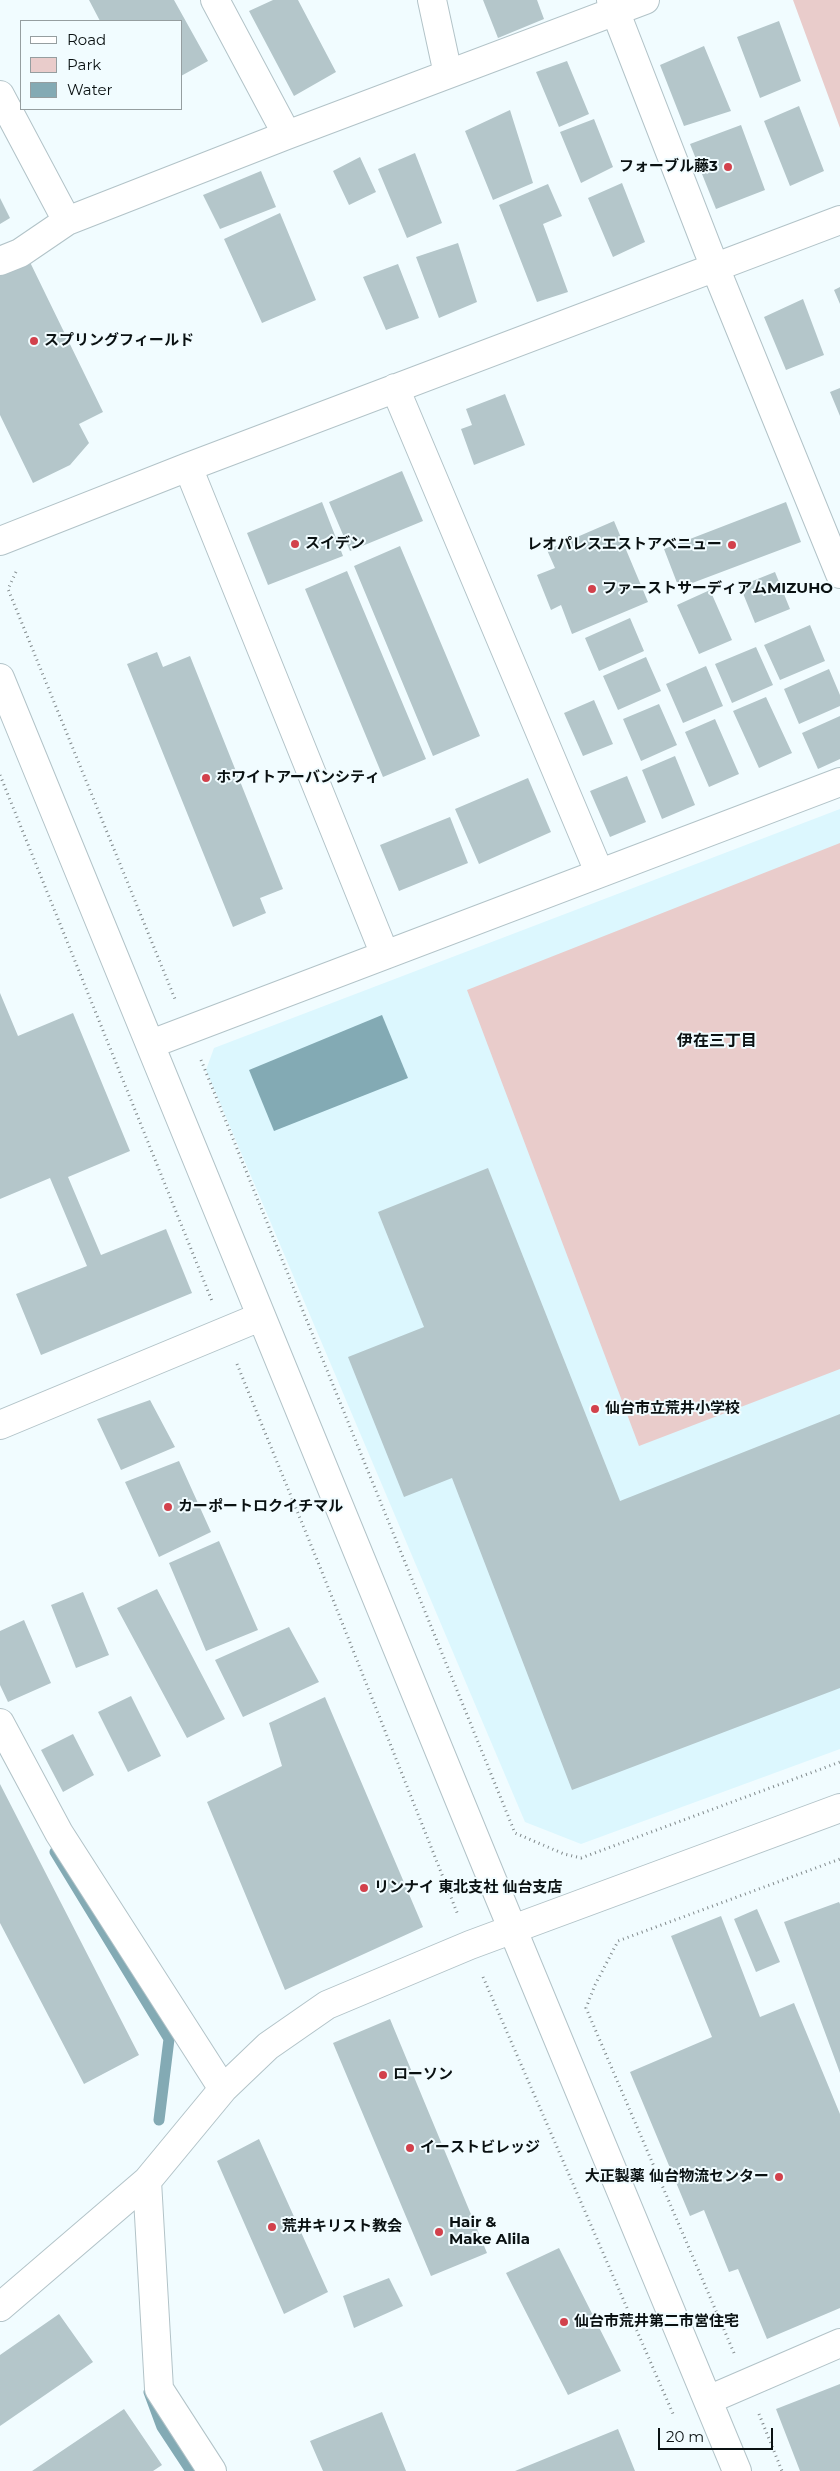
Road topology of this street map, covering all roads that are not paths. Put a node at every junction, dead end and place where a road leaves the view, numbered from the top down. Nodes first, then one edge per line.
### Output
1 (215, 0) edge
2 (432, 0) edge
3 (645, 0) edge
4 (613, 6) edge
5 (448, 74) junction
6 (0, 95) edge
7 (286, 135) junction
8 (840, 220) edge
9 (67, 221) junction
10 (0, 261) edge
11 (716, 267) junction
12 (396, 388) junction
13 (188, 467) junction
14 (831, 523) edge
15 (0, 541) edge
16 (840, 574) edge
17 (0, 678) edge
18 (840, 782) edge
19 (599, 872) junction
20 (385, 955) junction
21 (152, 1044) junction
22 (260, 1317) junction
23 (0, 1425) edge
24 (0, 1723) edge
25 (840, 1808) edge
26 (512, 1929) junction
27 (223, 2089) junction
28 (147, 2181) junction
29 (3, 2294) edge
30 (840, 2343) edge
31 (708, 2400) junction
32 (212, 2471) edge
33 (737, 2471) edge

1 - 7 street
2 - 5 street
3 - 4 street
4 - 5 street
4 - 11 street
5 - 7 street
6 - 9 street
7 - 9 street
8 - 11 street
9 - 10 street
11 - 12 street
11 - 14 street
12 - 13 street
12 - 19 street
13 - 15 street
13 - 20 street
14 - 16 street
17 - 21 street
18 - 19 street
19 - 20 street
20 - 21 street
21 - 22 street
22 - 23 street
22 - 26 street
24 - 27 street
25 - 26 street
26 - 27 street
26 - 31 street
27 - 28 street
28 - 29 street
28 - 32 street
30 - 31 street
31 - 33 street

